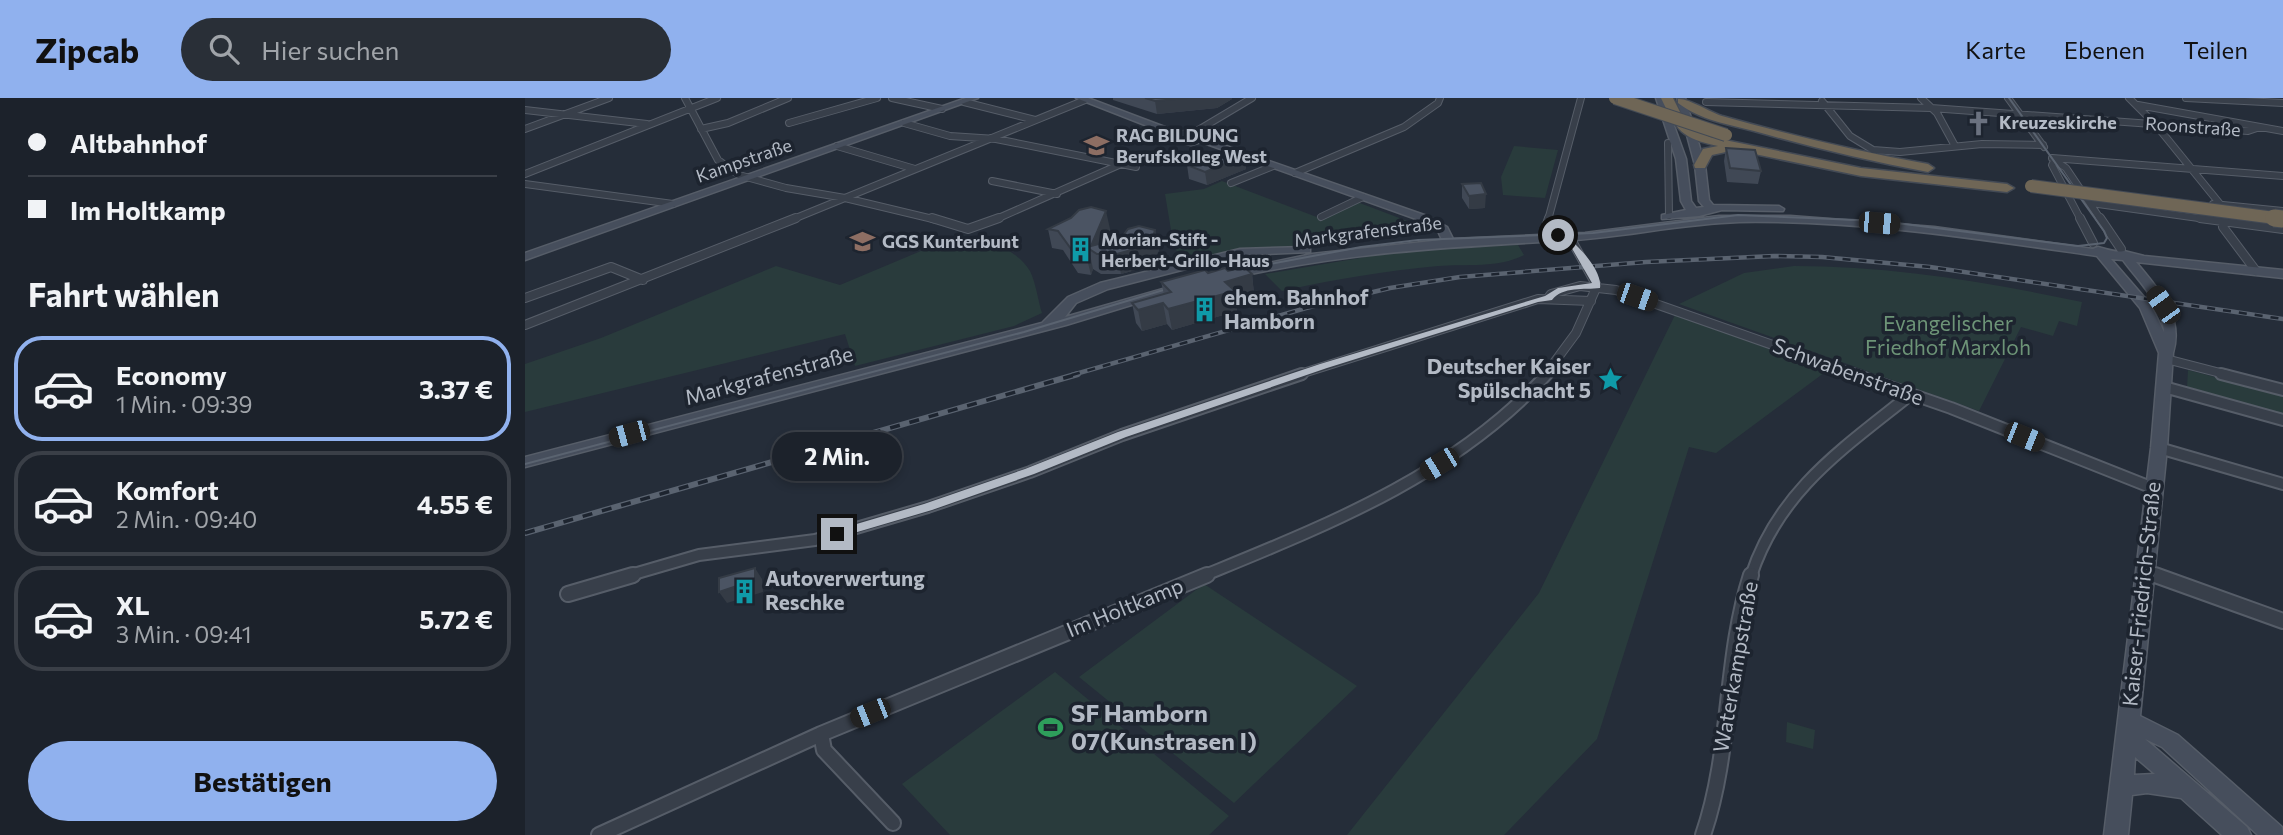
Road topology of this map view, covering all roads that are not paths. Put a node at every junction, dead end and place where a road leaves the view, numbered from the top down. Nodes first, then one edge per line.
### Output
1 (609, 98) edge
2 (685, 98) edge
3 (717, 98) edge
4 (789, 98) edge
5 (877, 98) edge
6 (891, 98) edge
7 (1252, 98) edge
8 (1440, 98) edge
9 (1581, 98) edge
10 (1615, 98) edge
11 (1630, 98) edge
12 (1660, 98) edge
13 (1667, 98) edge
14 (1921, 98) edge
15 (2008, 98) edge
16 (2129, 98) edge
17 (2186, 98) edge
18 (2275, 98) edge
19 (1083, 99) edge
20 (1681, 99) edge
21 (969, 100) edge
22 (1823, 101) edge
23 (1706, 102) dead end
24 (2283, 103) edge
25 (2138, 105) junction
26 (691, 108) junction
27 (1931, 108) junction
28 (525, 110) edge
29 (942, 110) junction
30 (564, 114) junction
31 (2021, 115) junction
32 (1035, 120) junction
33 (789, 123) dead end
34 (904, 123) junction
35 (651, 125) junction
36 (2156, 125) junction
37 (1753, 127) junction
38 (2260, 127) junction
39 (525, 128) edge
40 (701, 129) junction
41 (2283, 131) edge
42 (1730, 133) junction
43 (1681, 134) junction
44 (1193, 135) junction
45 (990, 139) junction
46 (2043, 145) junction
47 (837, 146) junction
48 (1955, 146) junction
49 (1738, 148) junction
50 (2053, 159) junction
51 (1121, 164) junction
52 (1700, 165) junction
53 (1273, 166) junction
54 (1136, 167) dead end
55 (2189, 168) junction
56 (915, 169) junction
57 (1295, 173) junction
58 (525, 174) edge
59 (2283, 176) edge
60 (745, 178) junction
61 (992, 181) dead end
62 (1231, 183) dead end
63 (525, 184) edge
64 (2006, 185) junction
65 (2031, 188) junction
66 (2080, 188) junction
67 (1057, 194) junction
68 (1363, 197) junction
69 (845, 198) junction
70 (2161, 199) junction
71 (673, 204) junction
72 (2091, 204) junction
73 (2220, 204) junction
74 (1692, 211) junction
75 (2283, 211) edge
76 (1709, 213) junction
77 (2166, 214) junction
78 (1669, 216) junction
79 (1321, 217) dead end
80 (1725, 219) junction
81 (2283, 219) edge
82 (2221, 221) junction
83 (1688, 223) junction
84 (2283, 227) edge
85 (1550, 229) junction
86 (1447, 237) junction
87 (1564, 238) junction
88 (2097, 248) junction
89 (2123, 253) junction
90 (525, 257) edge
91 (2256, 271) junction
92 (2283, 274) edge
93 (643, 280) junction
94 (1597, 286) junction
95 (525, 298) edge
96 (1548, 298) junction
97 (1591, 301) junction
98 (525, 325) edge
99 (1023, 331) junction
100 (2166, 356) junction
101 (2164, 387) junction
102 (2283, 390) edge
103 (1911, 394) junction
104 (2283, 419) edge
105 (2158, 448) junction
106 (525, 462) edge
107 (2283, 484) edge
108 (2153, 488) junction
109 (2145, 571) junction
110 (568, 594) dead end
111 (2283, 621) edge
112 (2128, 728) junction
113 (821, 734) junction
114 (2121, 787) junction
115 (2188, 789) junction
116 (893, 823) dead end
117 (599, 835) edge
118 (1703, 835) edge
119 (2116, 835) edge
120 (2239, 835) edge
121 (2274, 835) edge

1 - 30 street
2 - 26 street
3 - 26 street
4 - 40 street
5 - 33 street
6 - 29 street
7 - 44 street
8 - 57 street
9 - 85 street
10 - 42 highway, bridge
11 - 42 highway, bridge
12 - 43 street
13 - 43 highway
14 - 27 street
15 - 31 street, Kaiser-Friedrich-Straße
16 - 25 street
17 - 24 street
18 - 24 street
19 - 32 street
19 - 44 street
20 - 37 highway
20 - 43 street
21 - 29 street, Kampstraße
21 - 32 street
22 - 23 street, Roonstraße
22 - 27 street, Roonstraße
22 - 48 street
25 - 36 street
25 - 38 street
26 - 35 street
26 - 40 street
27 - 31 street, Roonstraße
27 - 48 street
28 - 30 street
29 - 34 street, Kampstraße
30 - 35 street
30 - 39 street
31 - 36 street, Roonstraße
31 - 46 street, Kaiser-Friedrich-Straße
32 - 45 street
34 - 45 street
34 - 47 street, Kampstraße
35 - 58 street
36 - 38 street, Roonstraße
36 - 55 street
37 - 43 highway
37 - 64 highway
38 - 41 street
40 - 60 street
42 - 64 highway
43 - 49 highway
43 - 52 street
43 - 74 street
43 - 78 street
44 - 53 street
45 - 51 street
45 - 56 street
46 - 48 street
46 - 50 street, Kaiser-Friedrich-Straße
47 - 56 street
47 - 60 street, Kampstraße
49 - 52 highway
49 - 64 highway
50 - 55 street
50 - 66 street, Kaiser-Friedrich-Straße
50 - 88 street, Kaiser-Friedrich-Straße
51 - 54 street
51 - 67 street
52 - 76 street
53 - 57 street
53 - 62 street
55 - 59 street
55 - 73 street
56 - 69 street
57 - 68 street
60 - 69 street
60 - 71 street, Kampstraße
61 - 67 street
63 - 71 street
64 - 65 highway
65 - 81 highway, bridge
65 - 84 highway, bridge
66 - 70 street
66 - 72 street, Kaiser-Friedrich-Straße
67 - 69 street
68 - 79 street
68 - 86 street
69 - 93 street
70 - 73 street
70 - 77 street
71 - 90 street, Kampstraße
72 - 77 street
72 - 89 street, Kaiser-Friedrich-Straße
73 - 75 street
73 - 82 street
74 - 76 street
74 - 78 street, Markgrafenstraße
76 - 80 street
76 - 83 street
76 - 88 street
77 - 82 street
78 - 85 street, Markgrafenstraße
80 - 83 street, Markgrafenstraße
80 - 88 street
82 - 84 street
82 - 91 street
83 - 87 street, Markgrafenstraße
85 - 86 street, Markgrafenstraße
85 - 87 street
86 - 87 street, Markgrafenstraße
86 - 99 street, Markgrafenstraße
86 - 99 street, Markgrafenstraße
87 - 94 street
88 - 89 street
88 - 100 street, Kaiser-Friedrich-Straße
89 - 91 street
89 - 100 street, Kaiser-Friedrich-Straße
91 - 92 street
93 - 95 street
93 - 98 street
94 - 96 street
94 - 97 street, Im Holtkamp
94 - 103 street, Schwabenstraße
96 - 97 street
96 - 110 street
97 - 113 street, Im Holtkamp
99 - 106 street, Markgrafenstraße
100 - 101 street, Kaiser-Friedrich-Straße
100 - 102 street
101 - 104 street
101 - 105 street, Kaiser-Friedrich-Straße
103 - 108 street, Schwabenstraße
103 - 118 street, Waterkampstraße
105 - 107 street
105 - 108 street, Kaiser-Friedrich-Straße
108 - 109 street, Kaiser-Friedrich-Straße
109 - 111 street
109 - 112 street, Kaiser-Friedrich-Straße
112 - 114 street, Kaiser-Friedrich-Straße
112 - 115 street
112 - 121 street
113 - 116 street
113 - 117 street, Im Holtkamp
114 - 115 street
114 - 119 street, Kaiser-Friedrich-Straße
115 - 120 street

